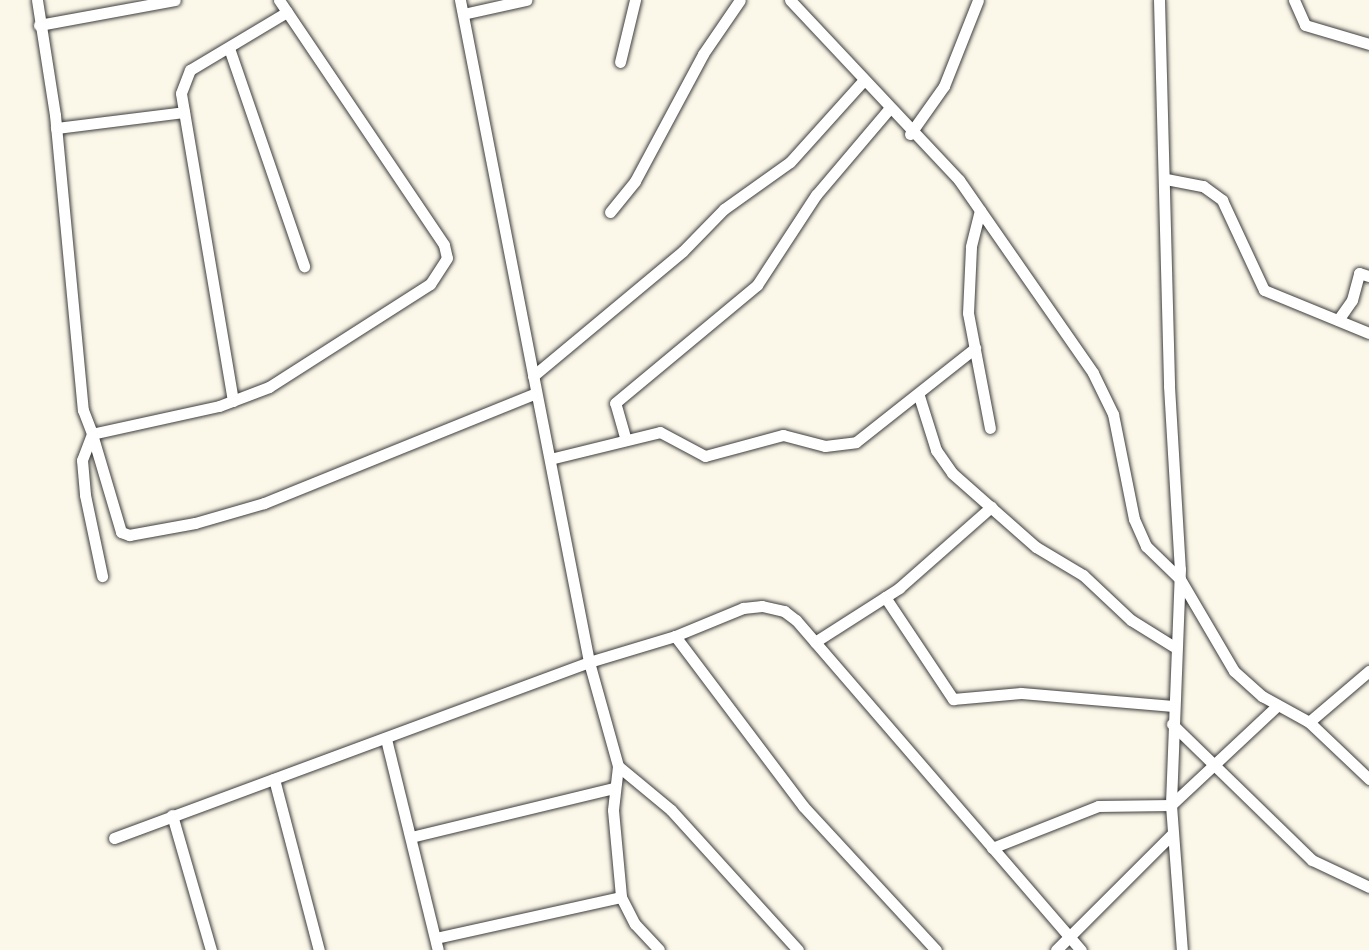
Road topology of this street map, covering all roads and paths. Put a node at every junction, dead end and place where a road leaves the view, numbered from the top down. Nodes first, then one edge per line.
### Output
1 (37, 0) edge
2 (175, 0) edge
3 (279, 0) edge
4 (460, 0) edge
5 (526, 0) edge
6 (635, 0) edge
7 (740, 0) edge
8 (790, 0) edge
9 (978, 0) edge
10 (1159, 0) edge
11 (1294, 0) edge
12 (287, 12) junction
13 (463, 14) junction
14 (39, 25) junction
15 (1369, 44) edge
16 (229, 48) junction
17 (620, 62) dead end
18 (862, 82) junction
19 (888, 110) junction
20 (184, 112) junction
21 (56, 128) junction
22 (910, 134) junction
23 (1166, 179) junction
24 (980, 210) junction
25 (610, 212) dead end
26 (304, 266) dead end
27 (1369, 276) edge
28 (1338, 320) junction
29 (1369, 333) edge
30 (975, 348) junction
31 (533, 376) junction
32 (536, 393) junction
33 (919, 396) junction
34 (233, 401) junction
35 (990, 428) dead end
36 (92, 434) junction
37 (625, 437) junction
38 (550, 459) junction
39 (991, 507) junction
40 (102, 576) dead end
41 (1180, 579) junction
42 (885, 597) junction
43 (675, 636) junction
44 (815, 642) junction
45 (1173, 646) junction
46 (589, 662) junction
47 (1369, 671) edge
48 (1278, 705) junction
49 (1173, 706) junction
50 (1309, 722) junction
51 (1172, 724) junction
52 (386, 739) junction
53 (1217, 765) junction
54 (618, 766) junction
55 (274, 779) junction
56 (1369, 779) edge
57 (613, 788) junction
58 (1171, 805) junction
59 (172, 815) junction
60 (1172, 834) junction
61 (411, 837) junction
62 (114, 838) dead end
63 (992, 848) junction
64 (1369, 887) edge
65 (621, 897) junction
66 (1070, 938) junction
67 (437, 944) edge
68 (211, 950) edge
69 (319, 950) edge
70 (659, 950) edge
71 (798, 950) edge
72 (936, 950) edge
73 (1056, 950) edge
74 (1081, 950) edge
75 (1182, 950) edge

1 - 14 street
2 - 14 street
3 - 12 street
4 - 13 street
5 - 13 street
6 - 17 street
7 - 25 street
8 - 18 street
9 - 22 street
10 - 23 street
11 - 15 street
12 - 16 street
12 - 34 street
13 - 31 street
14 - 21 street
16 - 20 street
16 - 26 street
18 - 19 street
18 - 31 street
19 - 22 street
19 - 37 street
20 - 21 street
20 - 34 street
21 - 36 street
22 - 24 street
23 - 28 street
23 - 41 street
24 - 30 street
24 - 41 street
27 - 28 street
28 - 29 street
30 - 33 street
30 - 35 street
31 - 32 street
32 - 36 street
32 - 38 street
33 - 37 street
33 - 39 street
34 - 36 street
36 - 40 street
37 - 38 street
38 - 46 street
39 - 42 street
39 - 45 street
41 - 45 street
41 - 48 street
42 - 44 street
42 - 49 street
43 - 44 street
43 - 46 street
43 - 72 street
44 - 63 street
45 - 49 street
46 - 52 street
46 - 54 street
47 - 50 street
48 - 50 street
48 - 53 street
49 - 51 street
50 - 56 street
51 - 53 street
51 - 58 street
52 - 55 street
52 - 61 street
53 - 58 street
53 - 64 street
54 - 57 street
54 - 71 street
55 - 59 street
55 - 69 street
57 - 61 street
57 - 65 street
58 - 60 street
58 - 63 street
59 - 62 street
59 - 68 street
60 - 66 street
60 - 75 street
61 - 67 street
63 - 66 street
65 - 67 street
65 - 70 street
66 - 73 street
66 - 74 street

